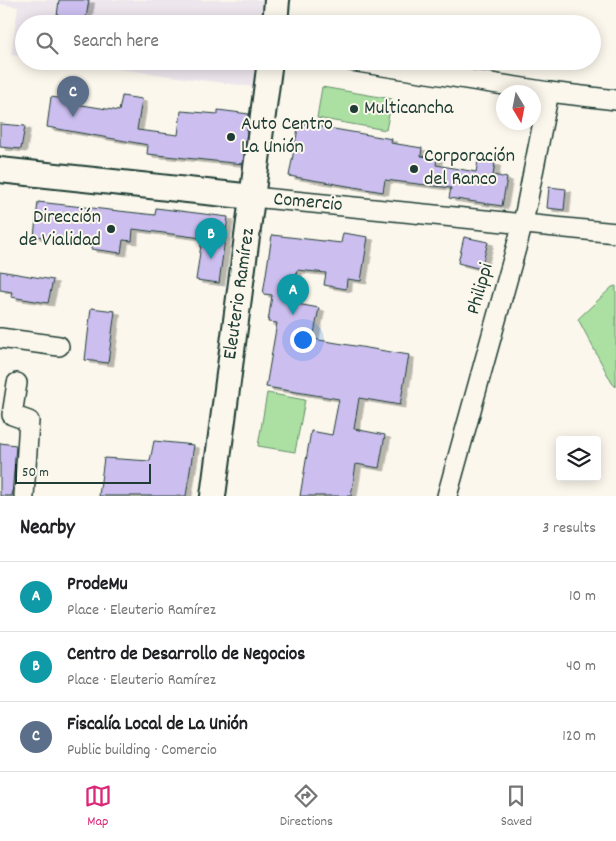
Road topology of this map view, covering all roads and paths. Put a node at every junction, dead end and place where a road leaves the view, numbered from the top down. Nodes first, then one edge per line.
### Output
1 (277, 0) edge
2 (276, 15) edge
3 (269, 70) edge
4 (408, 70) edge
5 (549, 92) junction
6 (616, 100) edge
7 (0, 170) edge
8 (253, 197) junction
9 (523, 223) junction
10 (616, 233) edge
11 (0, 338) edge
12 (60, 346) dead end
13 (17, 383) dead end
14 (24, 496) edge
15 (213, 496) edge
16 (447, 496) edge

1 - 2 main road
3 - 8 main road, Eleuterio Ramírez
4 - 5 street
5 - 6 street
5 - 9 street, Philippi
7 - 8 main road, Comercio
8 - 9 street, Comercio
8 - 15 main road, Eleuterio Ramírez
9 - 10 street, Comercio
9 - 16 street, Philippi
11 - 12 street
13 - 14 street

